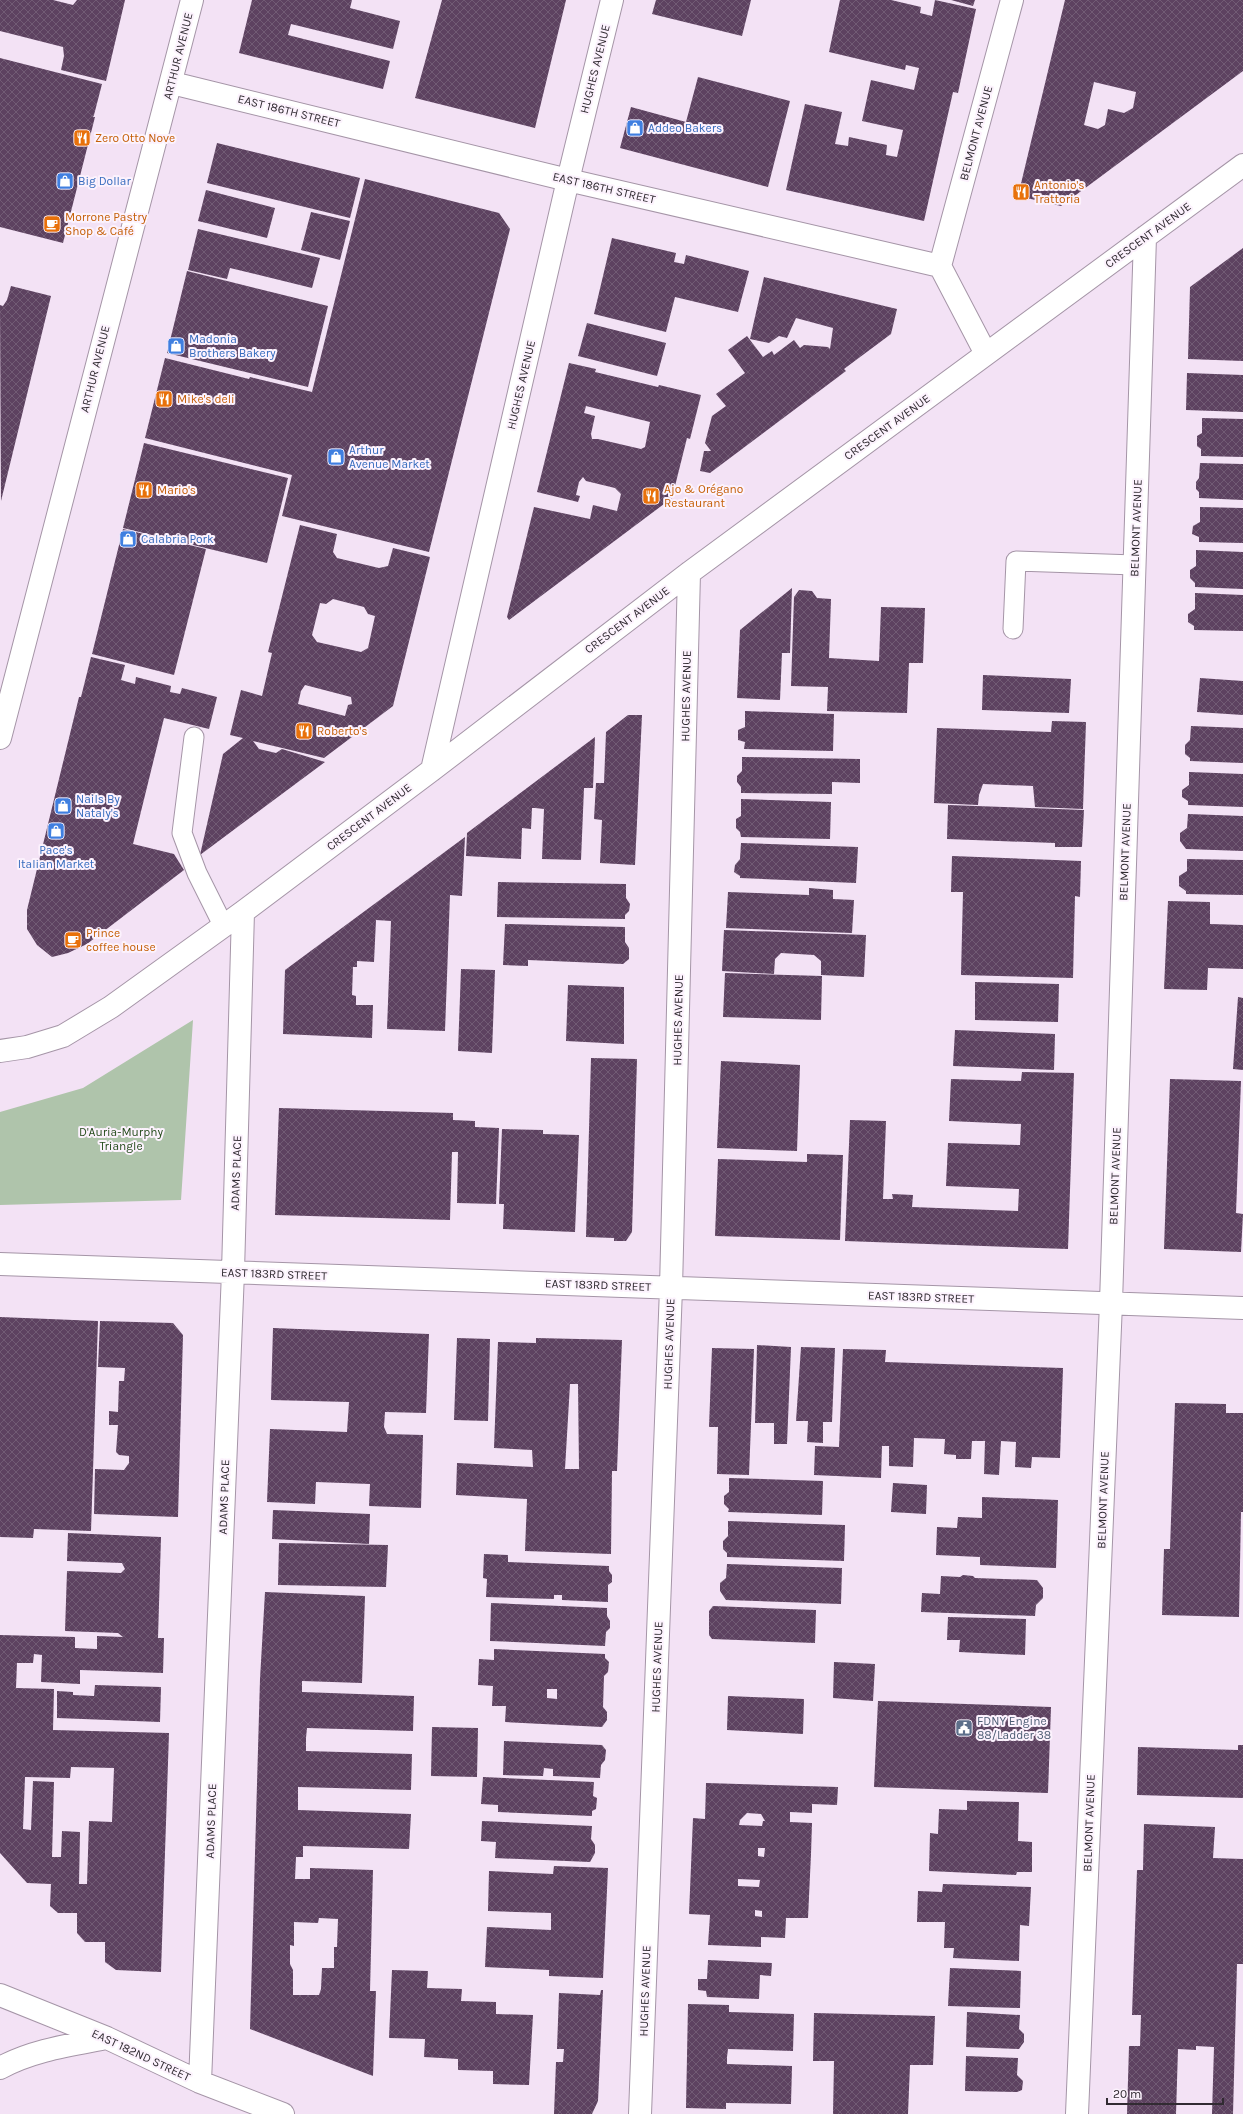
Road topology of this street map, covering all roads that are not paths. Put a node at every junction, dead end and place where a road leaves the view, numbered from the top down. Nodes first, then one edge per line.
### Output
1 (192, 0) edge
2 (612, 0) edge
3 (1012, 0) edge
4 (172, 83) junction
5 (1243, 165) edge
6 (568, 180) junction
7 (1145, 237) junction
8 (940, 266) junction
9 (986, 354) junction
10 (1135, 564) junction
11 (689, 573) junction
12 (1013, 629) dead end
13 (194, 737) dead end
14 (0, 738) edge
15 (432, 770) junction
16 (243, 912) junction
17 (223, 925) junction
18 (0, 1051) edge
19 (0, 1264) edge
20 (233, 1272) junction
21 (671, 1288) junction
22 (1111, 1303) junction
23 (1243, 1308) edge
24 (0, 1995) edge
25 (108, 2038) junction
26 (0, 2068) edge
27 (200, 2082) junction
28 (283, 2114) edge
29 (640, 2114) edge
30 (1077, 2114) edge

1 - 4 street, ARTHUR AVENUE
2 - 6 street, HUGHES AVENUE
3 - 8 street, BELMONT AVENUE
4 - 6 street, EAST 186TH STREET
4 - 14 street, ARTHUR AVENUE
5 - 7 street, CRESCENT AVENUE
6 - 8 street, EAST 186TH STREET
6 - 15 street, HUGHES AVENUE
7 - 9 street, CRESCENT AVENUE
7 - 10 street, BELMONT AVENUE
8 - 9 street
9 - 11 street, CRESCENT AVENUE
10 - 12 lane
10 - 22 street, BELMONT AVENUE
11 - 15 street, CRESCENT AVENUE
11 - 21 street, HUGHES AVENUE
13 - 17 lane
15 - 16 street, CRESCENT AVENUE
16 - 17 street, CRESCENT AVENUE
16 - 20 street, ADAMS PLACE
17 - 18 street, CRESCENT AVENUE
19 - 20 street, EAST 183RD STREET
20 - 21 street, EAST 183RD STREET
20 - 27 street, ADAMS PLACE
21 - 22 street, EAST 183RD STREET
21 - 29 street, HUGHES AVENUE
22 - 23 street, EAST 183RD STREET
22 - 30 street, BELMONT AVENUE
24 - 25 street, EAST 182ND STREET
25 - 26 street
25 - 27 street, EAST 182ND STREET
27 - 28 street, EAST 182ND STREET

